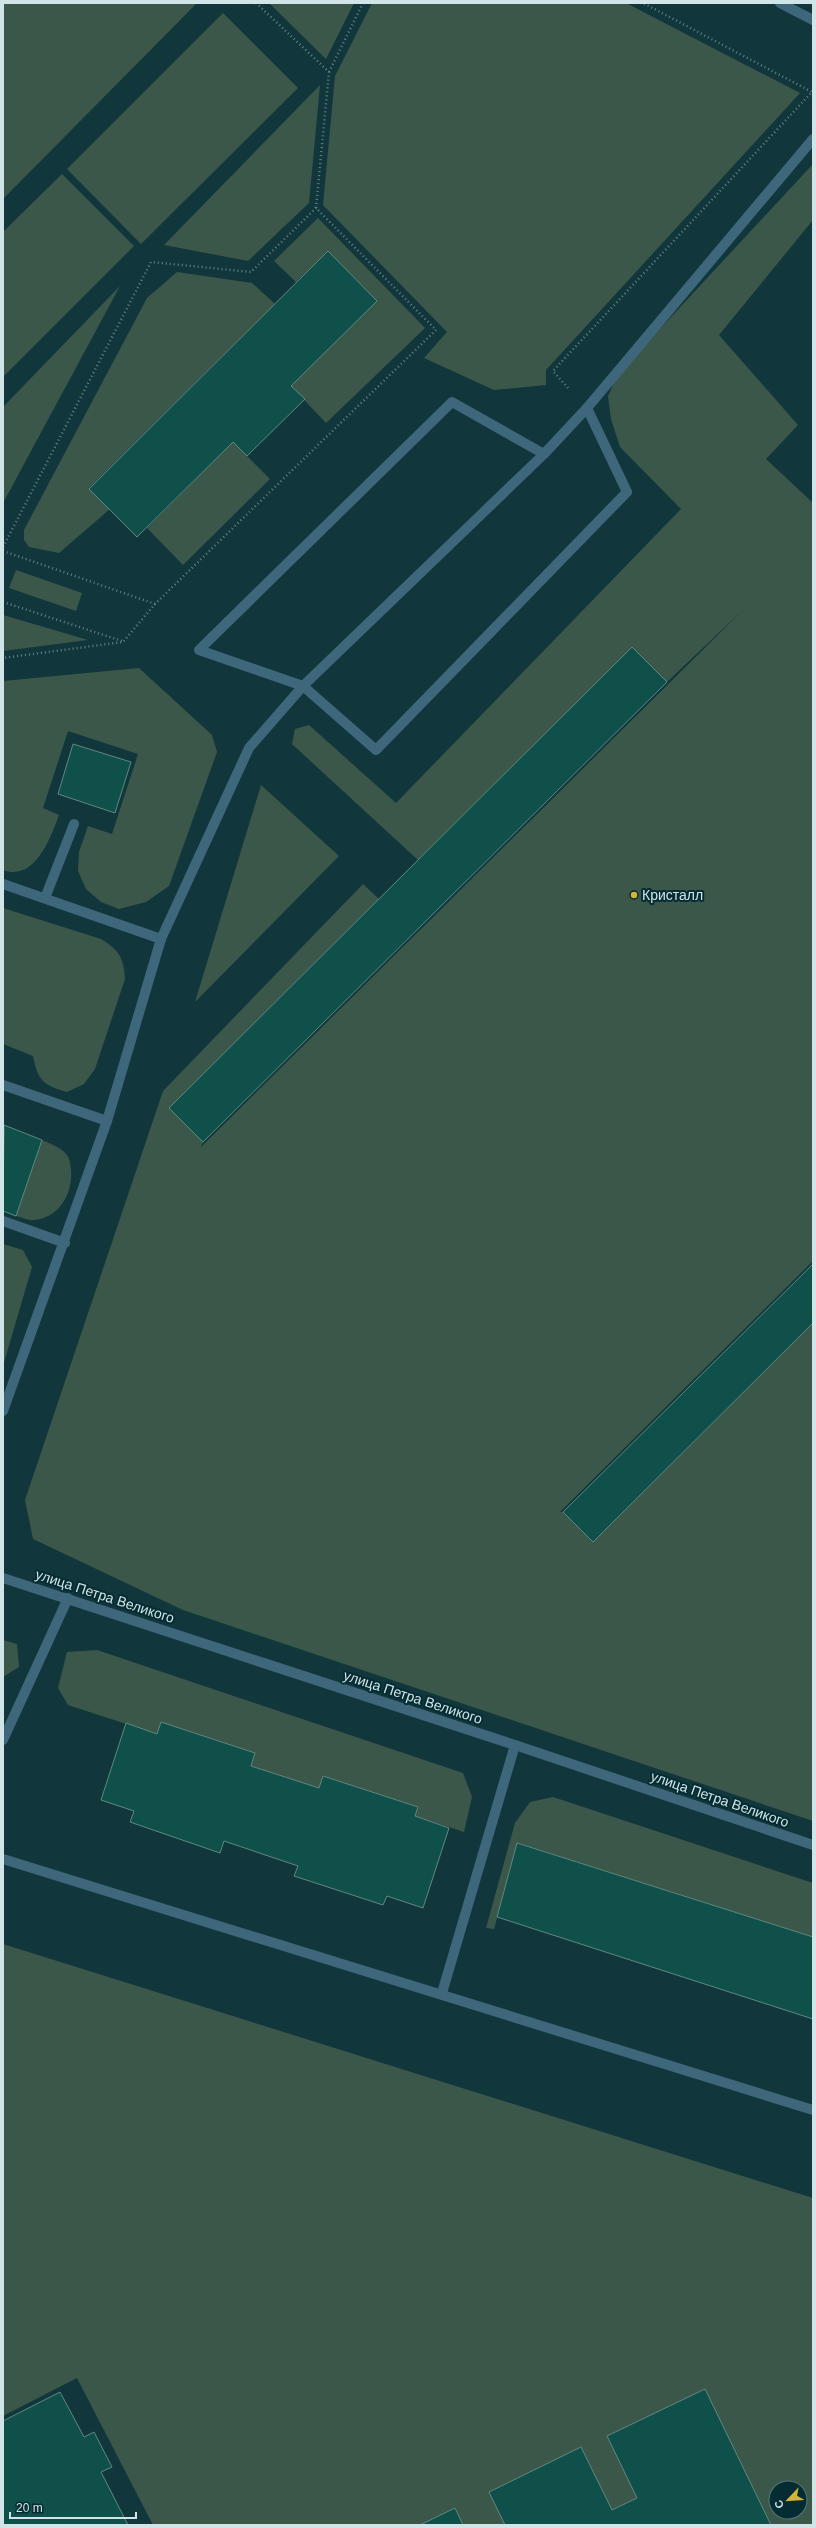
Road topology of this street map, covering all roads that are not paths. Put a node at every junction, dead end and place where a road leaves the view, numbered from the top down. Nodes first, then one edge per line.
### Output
1 (780, 3) edge
2 (813, 20) edge
3 (813, 139) edge
4 (587, 408) junction
5 (544, 454) junction
6 (303, 686) junction
7 (74, 824) dead end
8 (3, 884) edge
9 (45, 898) junction
10 (161, 939) junction
11 (3, 1085) edge
12 (107, 1122) junction
13 (3, 1221) edge
14 (65, 1243) junction
15 (3, 1411) edge
16 (3, 1578) edge
17 (68, 1598) junction
18 (3, 1740) edge
19 (515, 1745) junction
20 (813, 1845) edge
21 (3, 1858) edge
22 (442, 1993) junction
23 (813, 2110) edge

1 - 2 street
3 - 4 street
4 - 5 street
4 - 6 street
5 - 6 street
5 - 6 street
6 - 10 street
7 - 9 street
8 - 9 street
9 - 10 street
10 - 12 street
11 - 12 street
12 - 14 street
13 - 14 street
14 - 15 street
16 - 17 street, улица Петра Великого
17 - 18 street
17 - 19 street, улица Петра Великого
19 - 20 street, улица Петра Великого
19 - 22 street
21 - 22 street
22 - 23 street

